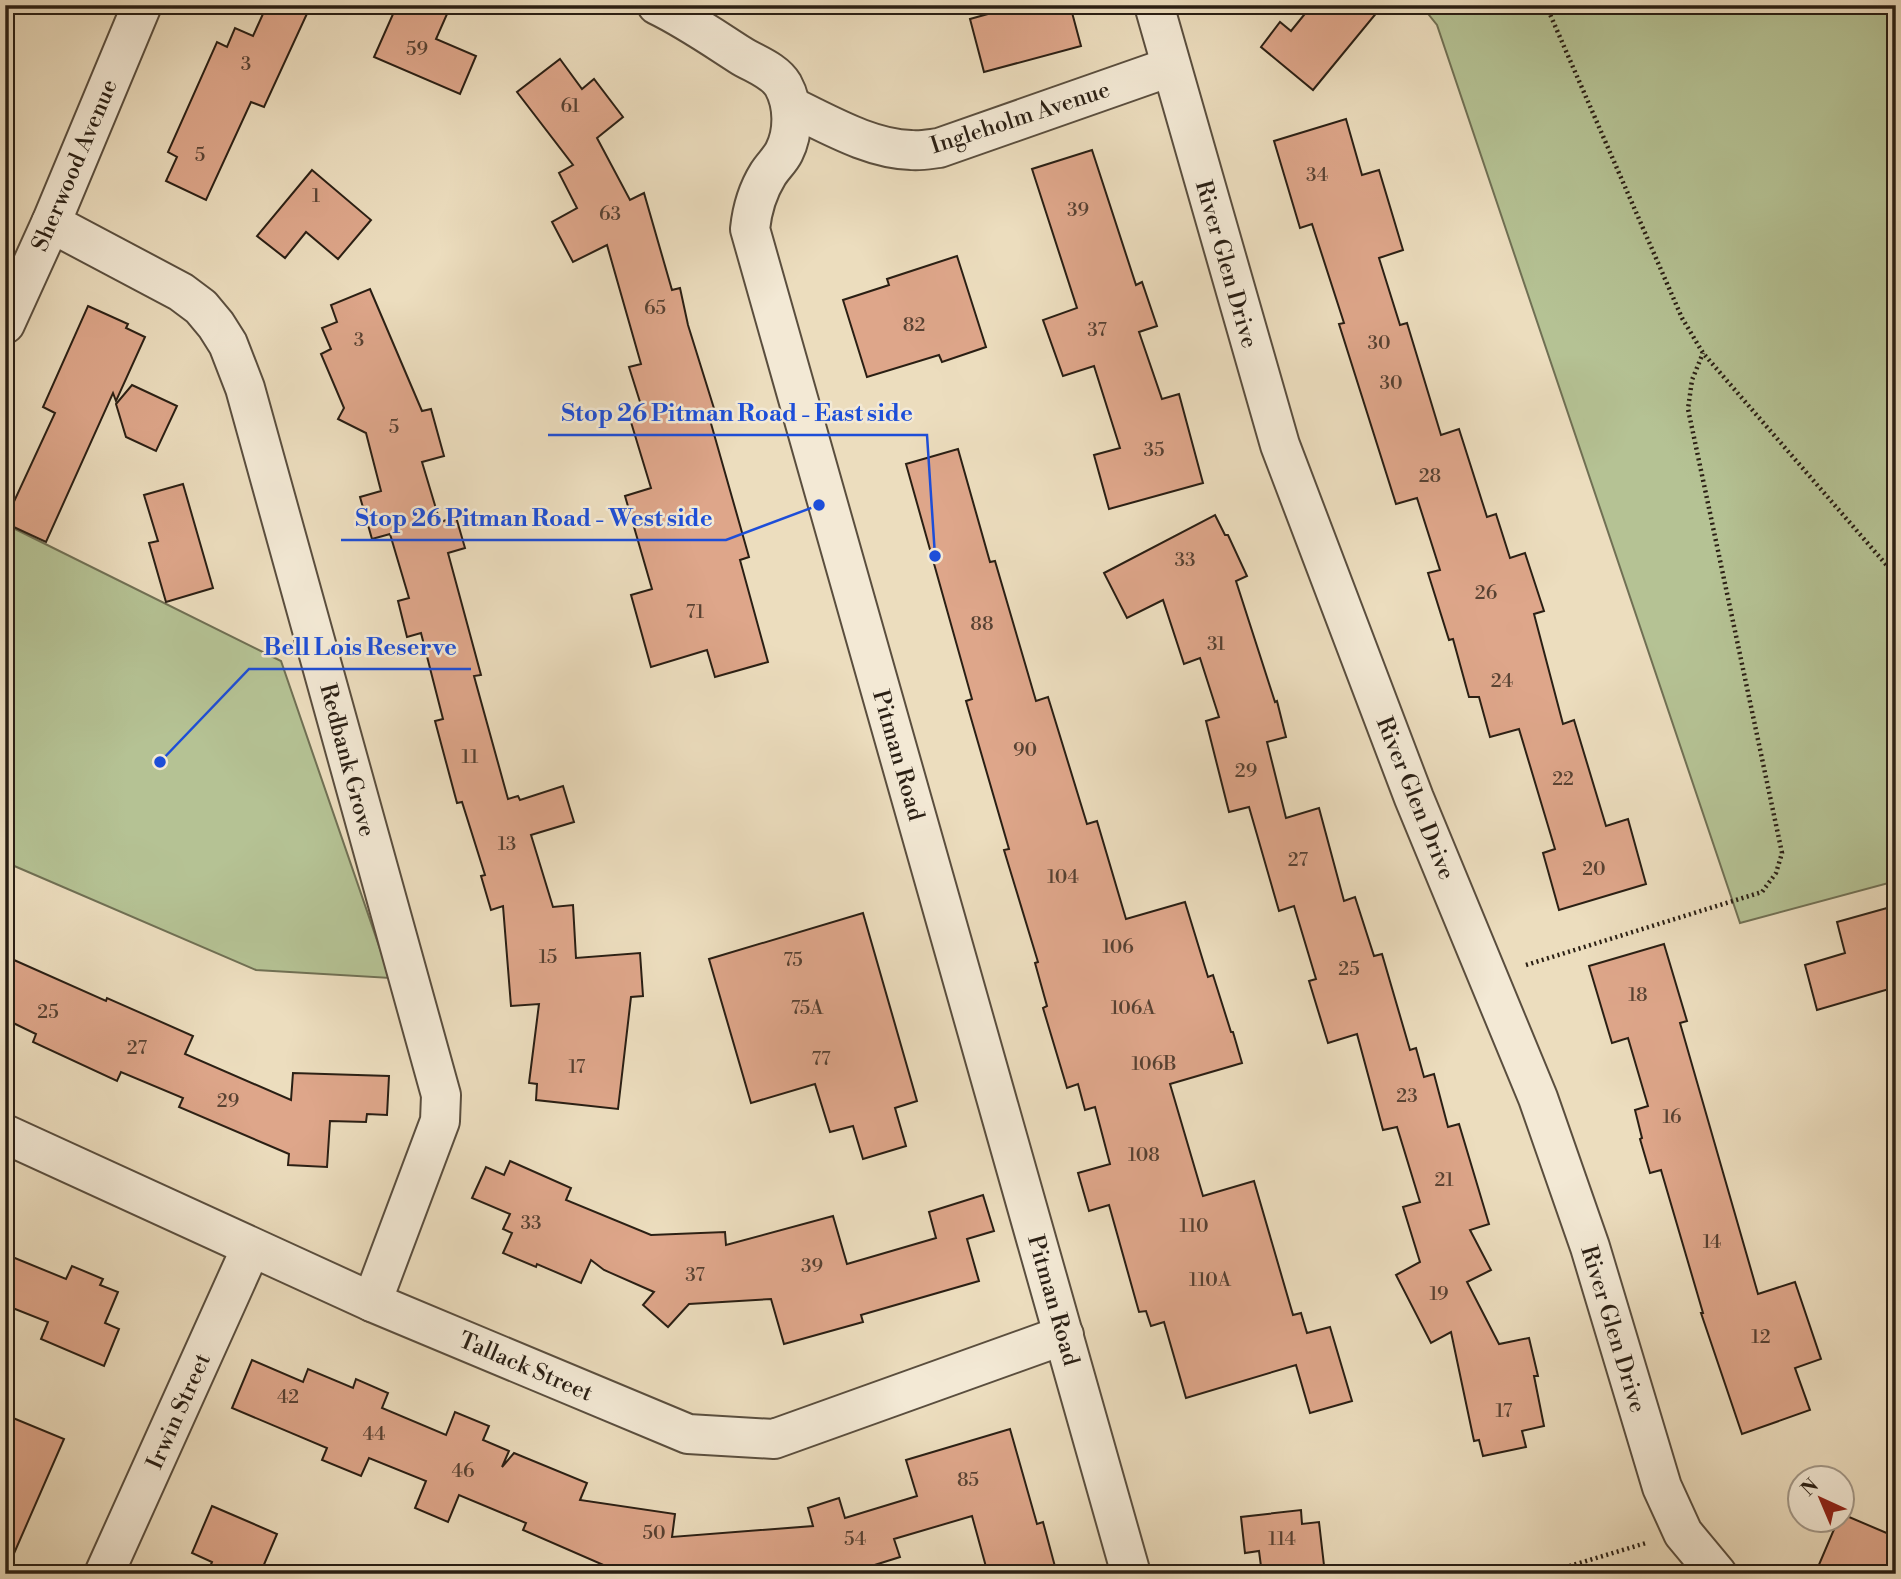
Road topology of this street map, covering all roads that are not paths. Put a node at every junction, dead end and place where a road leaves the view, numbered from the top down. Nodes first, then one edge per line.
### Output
1 (142, 5) edge
2 (657, 5) edge
3 (1154, 5) edge
4 (1170, 67) junction
5 (792, 107) junction
6 (51, 223) junction
7 (5, 324) edge
8 (5, 1135) edge
9 (251, 1248) junction
10 (372, 1302) junction
11 (1064, 1335) junction
12 (104, 1574) edge
13 (1131, 1574) edge
14 (1717, 1574) edge

1 - 6 street, Sherwood Avenue
2 - 5 street
3 - 4 street, River Glen Drive
4 - 5 street, Ingleholm Avenue
4 - 14 street, River Glen Drive
5 - 11 street, Pitman Road
6 - 7 street, Sherwood Avenue
6 - 10 street, Redbank Grove
8 - 9 street, Tallack Street
9 - 10 street, Tallack Street
9 - 12 street, Irwin Street
10 - 11 street, Tallack Street
11 - 13 street, Pitman Road

